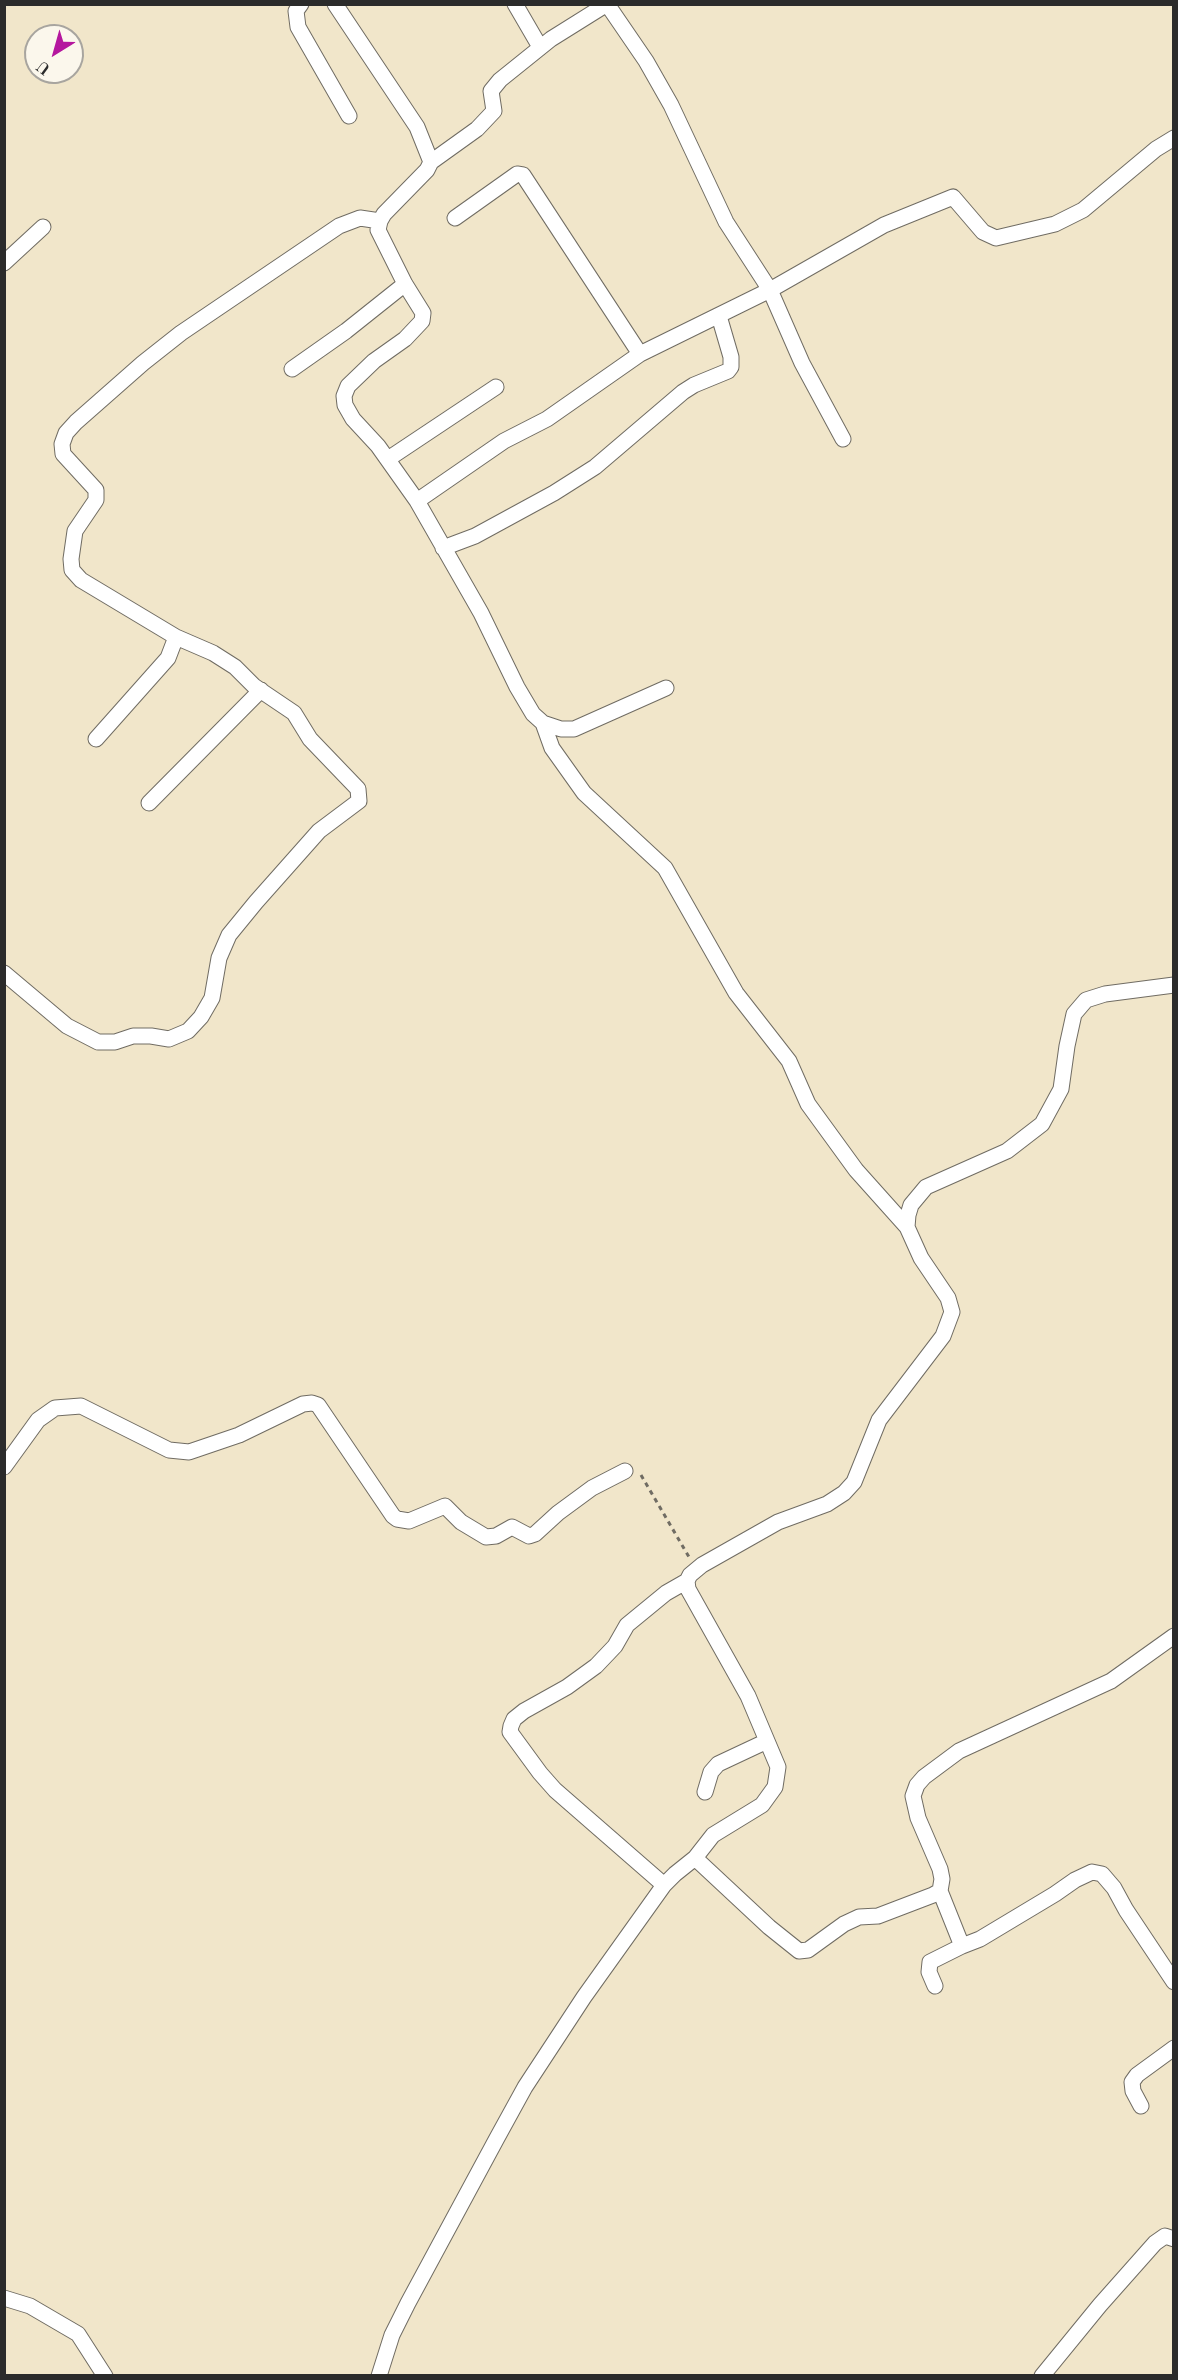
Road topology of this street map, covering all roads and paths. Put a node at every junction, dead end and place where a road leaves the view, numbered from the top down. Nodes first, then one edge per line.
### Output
1 (301, 4) edge
2 (335, 4) edge
3 (515, 4) edge
4 (607, 4) edge
5 (540, 47) junction
6 (349, 116) dead end
7 (1173, 138) edge
8 (431, 162) junction
9 (455, 218) dead end
10 (380, 221) junction
11 (43, 227) dead end
12 (4, 263) edge
13 (405, 284) junction
14 (770, 290) junction
15 (719, 316) junction
16 (640, 354) junction
17 (292, 369) dead end
18 (496, 387) dead end
19 (843, 439) dead end
20 (388, 459) junction
21 (417, 501) junction
22 (442, 548) junction
23 (176, 637) junction
24 (666, 688) dead end
25 (261, 690) junction
26 (543, 723) junction
27 (96, 739) dead end
28 (149, 803) dead end
29 (4, 973) edge
30 (1173, 985) edge
31 (907, 1227) junction
32 (4, 1467) edge
33 (626, 1471) joint
34 (692, 1575) junction
35 (1173, 1636) edge
36 (767, 1741) junction
37 (705, 1792) dead end
38 (695, 1858) junction
39 (664, 1886) junction
40 (940, 1891) junction
41 (962, 1946) junction
42 (1173, 1982) edge
43 (934, 1986) dead end
44 (1173, 2048) edge
45 (1141, 2106) dead end
46 (1173, 2239) edge
47 (4, 2298) edge
48 (105, 2376) edge
49 (379, 2376) edge
50 (1042, 2376) edge

1 - 6 street
2 - 8 street
3 - 5 street
4 - 5 street
4 - 14 street
5 - 8 street
7 - 14 street
8 - 10 street
9 - 16 street
10 - 13 street
10 - 23 street
11 - 12 street
13 - 17 street
13 - 20 street
14 - 15 street
14 - 19 street
15 - 16 street
15 - 22 street
16 - 21 street
18 - 20 street
20 - 21 street
21 - 22 street
22 - 26 street
23 - 25 street
23 - 27 street
24 - 26 street
25 - 28 street
25 - 29 street
26 - 31 street
30 - 31 street
31 - 34 street
32 - 33 street
33 - 34 path
34 - 36 street
34 - 39 street
35 - 40 street
36 - 37 street
36 - 38 street
38 - 39 street
38 - 40 street
39 - 49 street
40 - 41 street
41 - 42 street
41 - 43 street
44 - 45 street
46 - 50 street
47 - 48 street

